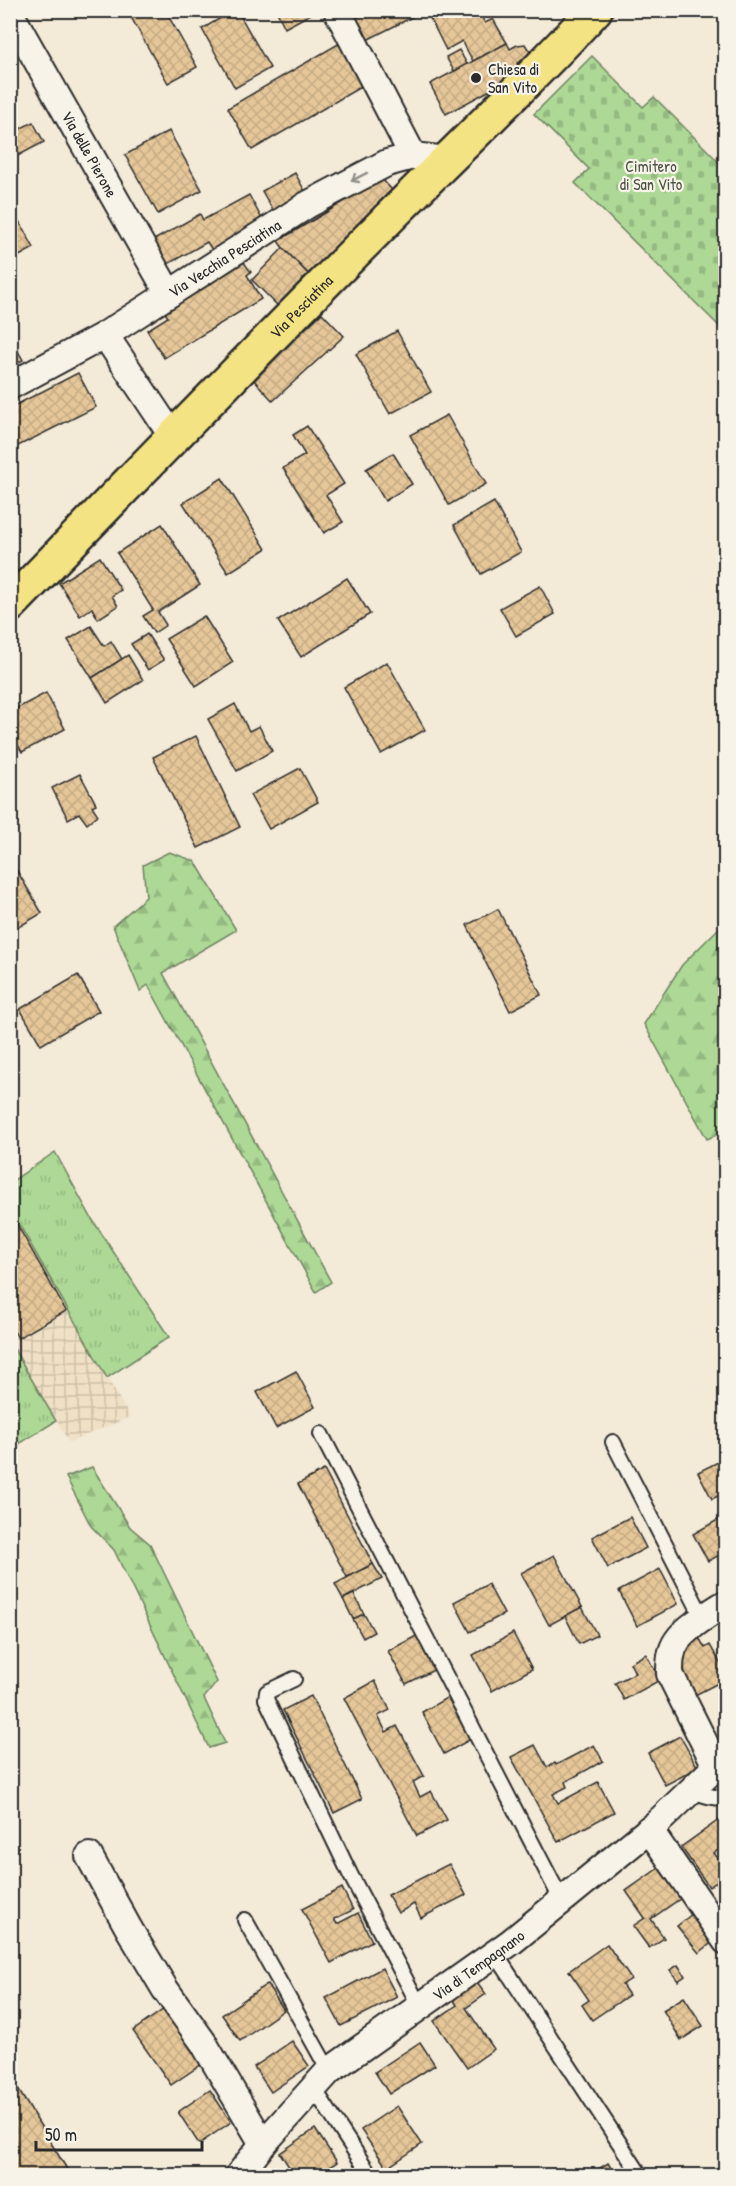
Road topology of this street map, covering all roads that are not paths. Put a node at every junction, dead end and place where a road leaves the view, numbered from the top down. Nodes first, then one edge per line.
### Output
1 (337, 10) edge
2 (595, 10) edge
3 (10, 13) edge
4 (413, 156) junction
5 (447, 160) junction
6 (169, 294) junction
7 (105, 335) junction
8 (10, 386) edge
9 (173, 437) junction
10 (10, 605) edge
11 (321, 1434) dead end
12 (613, 1442) dead end
13 (726, 1603) edge
14 (703, 1618) junction
15 (294, 1679) dead end
16 (721, 1761) edge
17 (691, 1791) junction
18 (726, 1799) edge
19 (649, 1829) junction
20 (89, 1856) dead end
21 (562, 1901) junction
22 (716, 1914) edge
23 (245, 1920) dead end
24 (726, 1941) edge
25 (495, 1953) junction
26 (420, 2007) junction
27 (321, 2079) junction
28 (254, 2164) edge
29 (371, 2175) edge
30 (641, 2175) edge

1 - 4 street
2 - 5 main road, Via Pesciatina
3 - 6 street, Via delle Pierone
4 - 5 street, Via Vecchia Pesciatina
4 -> 6 street, Via Vecchia Pesciatina
5 - 9 main road, Via Pesciatina
6 - 7 street, Via Vecchia Pesciatina
7 - 8 street, Via Vecchia Pesciatina
7 - 9 street
9 - 10 main road, Via Pesciatina
11 - 21 lane
12 - 14 lane
13 - 14 street
14 - 16 street
15 - 26 lane
16 - 17 street, Via di Tempagnano
17 - 18 lane
17 - 19 street, Via di Tempagnano
19 - 21 street, Via di Tempagnano
19 - 22 street
20 - 28 street
21 - 25 street, Via di Tempagnano
22 - 24 street
23 - 27 lane
25 - 26 street, Via di Tempagnano
25 - 30 lane
26 - 27 street, Via di Tempagnano
27 - 28 street, Via di Tempagnano
27 - 29 lane

